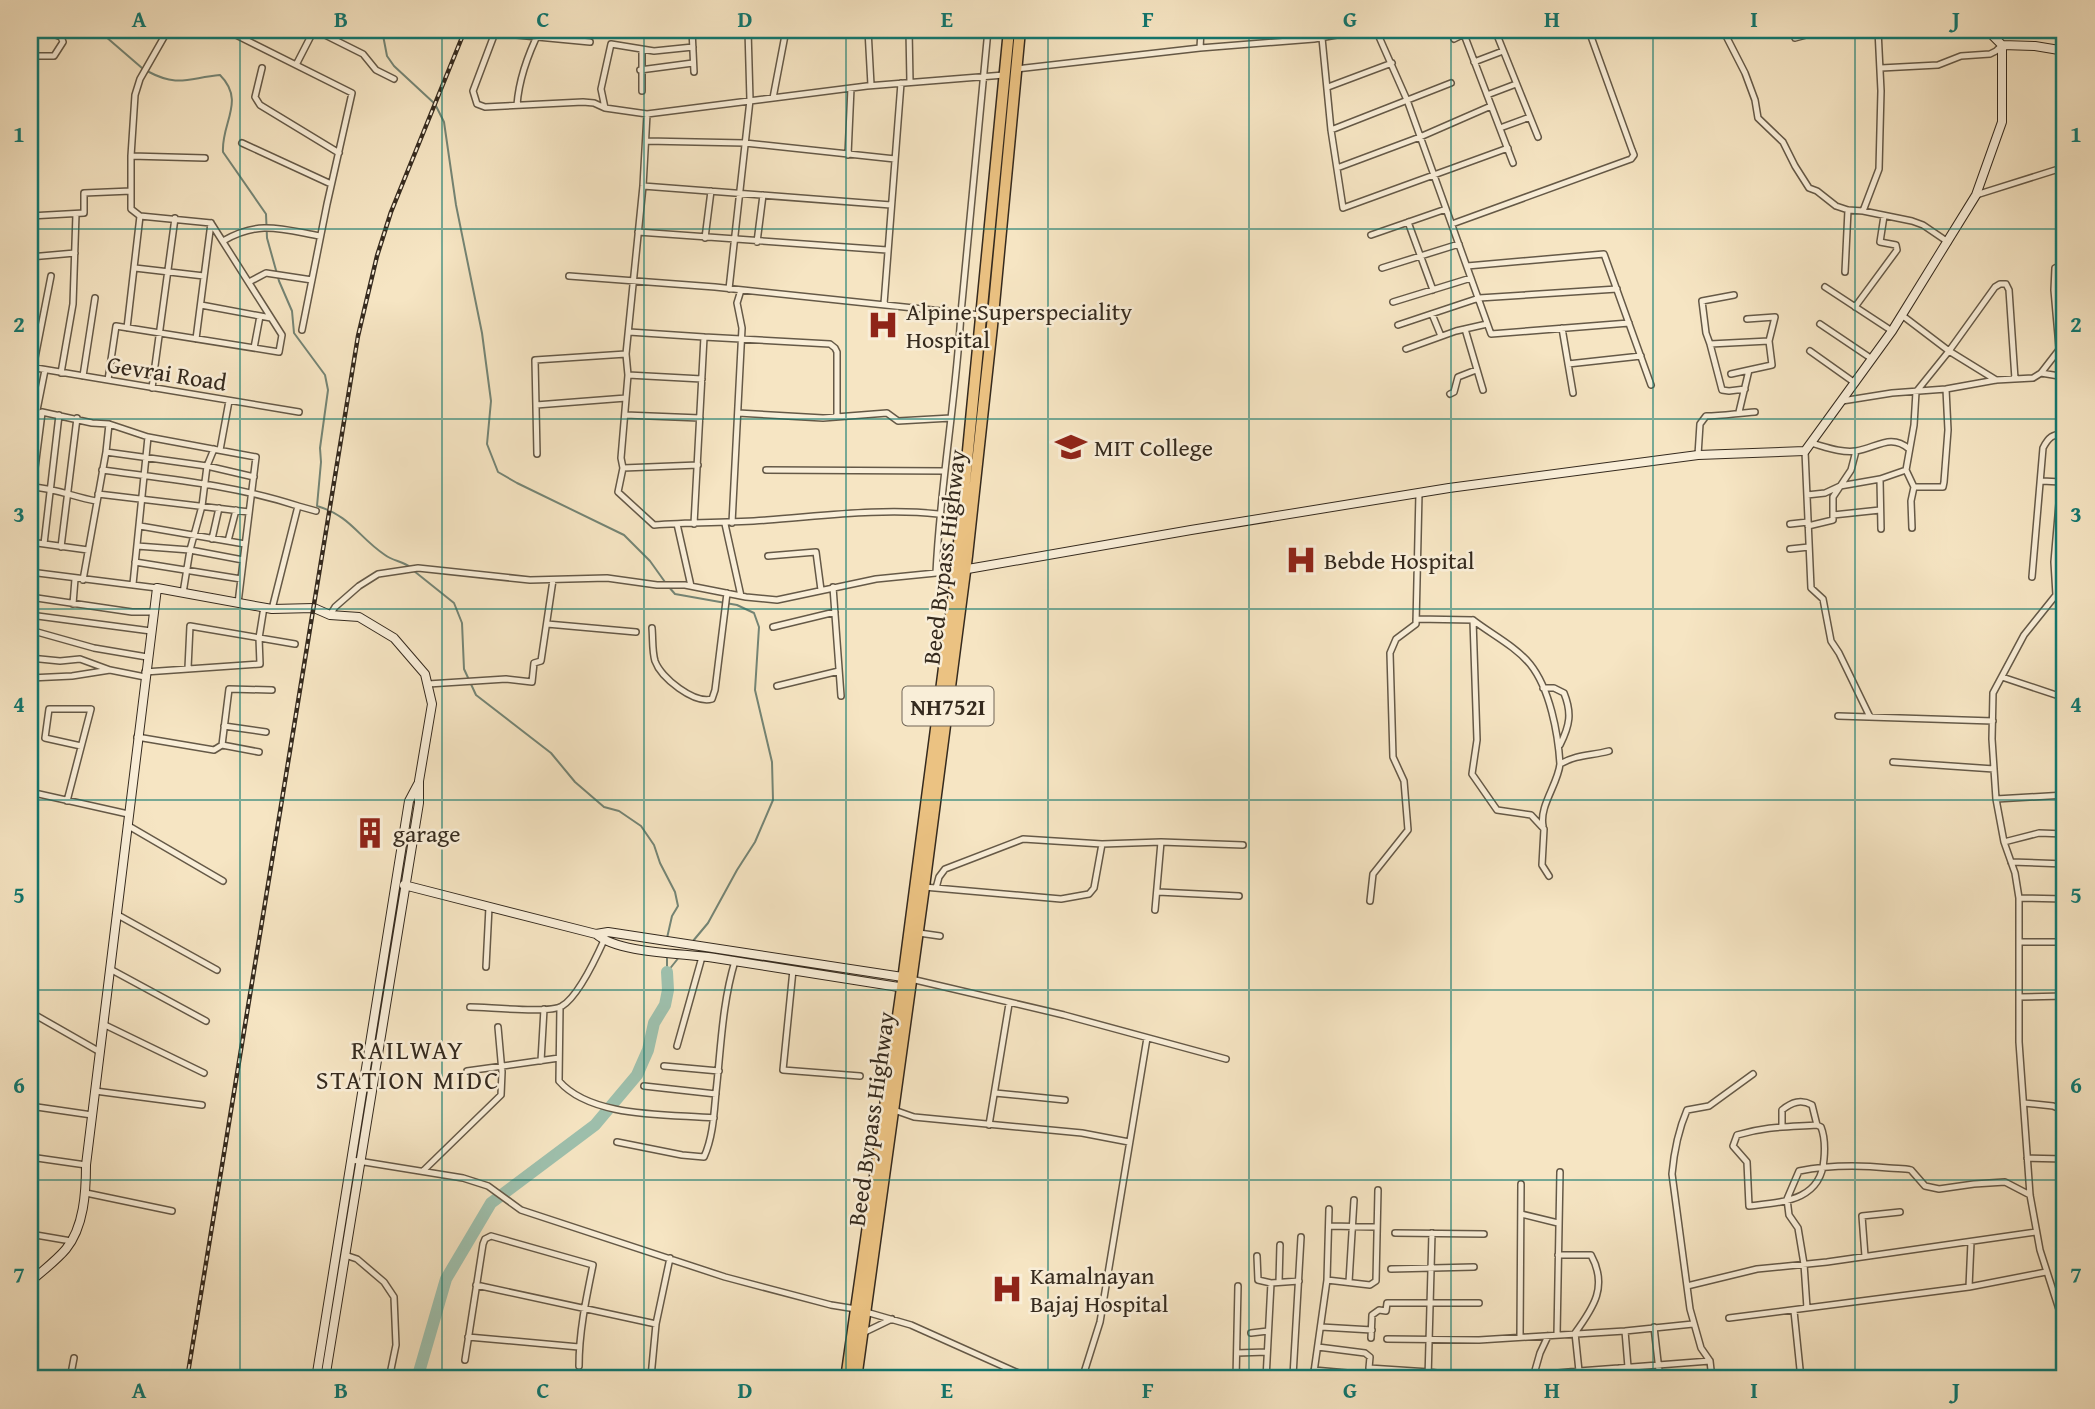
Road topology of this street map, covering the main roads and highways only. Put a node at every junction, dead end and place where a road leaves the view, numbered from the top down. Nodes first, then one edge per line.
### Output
1 (1009, 30) edge
2 (1020, 30) edge
3 (987, 316) junction
4 (961, 570) junction
5 (909, 983) junction
6 (861, 1310) junction
7 (846, 1379) edge
8 (856, 1379) edge

1 - 3 highway, Beed Bypass Highway / NH752I
2 - 3 highway, Beed Bypass Highway / NH752I
3 - 4 highway, Beed Bypass Highway / NH752I
4 - 5 highway, Beed Bypass Highway / NH752I
4 - 5 highway, Beed Bypass Highway / NH752I
5 - 6 highway, Beed Bypass Highway / NH752I
5 - 6 highway, Beed Bypass Highway / NH752I
6 - 7 highway, Beed Bypass Highway / NH752I
6 - 8 highway, Beed Bypass Highway / NH752I

